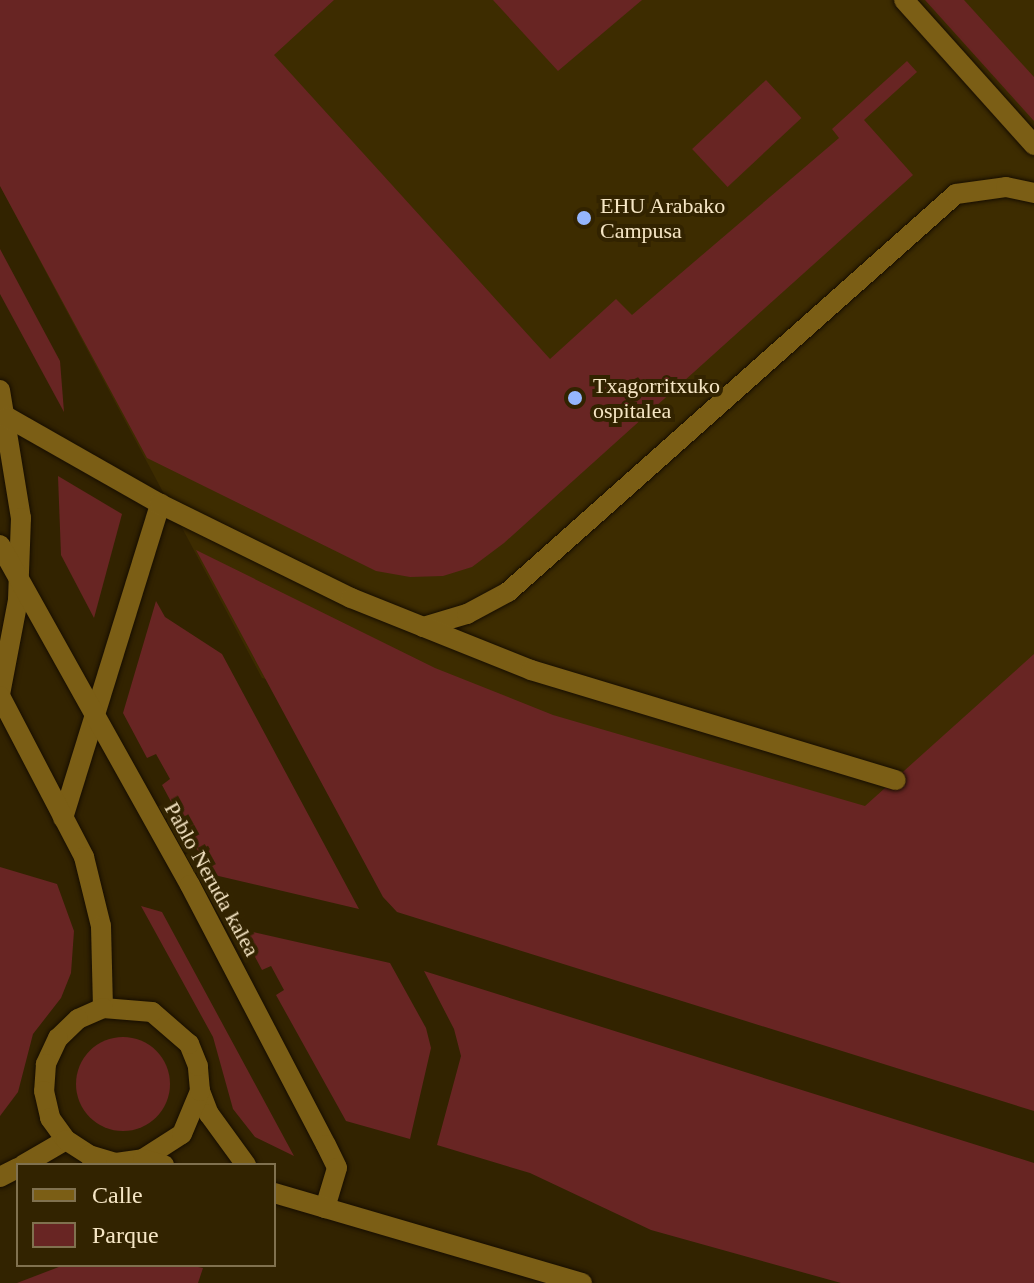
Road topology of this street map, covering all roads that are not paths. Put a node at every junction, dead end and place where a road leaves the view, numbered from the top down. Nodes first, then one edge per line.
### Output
1 (904, 0) edge
2 (1034, 145) edge
3 (1034, 193) edge
4 (0, 390) edge
5 (7, 417) junction
6 (160, 504) junction
7 (0, 545) edge
8 (18, 579) junction
9 (423, 627) junction
10 (0, 695) edge
11 (94, 716) junction
12 (896, 780) dead end
13 (63, 818) junction
14 (103, 1008) junction
15 (200, 1091) junction
16 (66, 1140) junction
17 (143, 1159) junction
18 (25, 1163) edge
19 (157, 1163) edge
20 (245, 1163) edge
21 (276, 1194) edge
22 (325, 1208) junction
23 (582, 1283) edge

1 - 2 street
3 - 9 street
4 - 5 street, Pablo Neruda kalea
5 - 6 street
5 - 8 street, Pablo Neruda kalea
6 - 9 street
6 - 11 street
7 - 8 street, Pablo Neruda kalea
8 - 10 street, Pablo Neruda kalea
8 - 11 street, Pablo Neruda kalea
9 - 12 street
10 - 13 street
11 - 13 street
11 - 22 street, Pablo Neruda kalea
13 - 14 street
14 - 15 street
14 - 16 street
15 - 17 street
15 - 20 street
16 - 17 street
16 - 18 street
17 - 19 street
21 - 22 street
22 - 23 street

